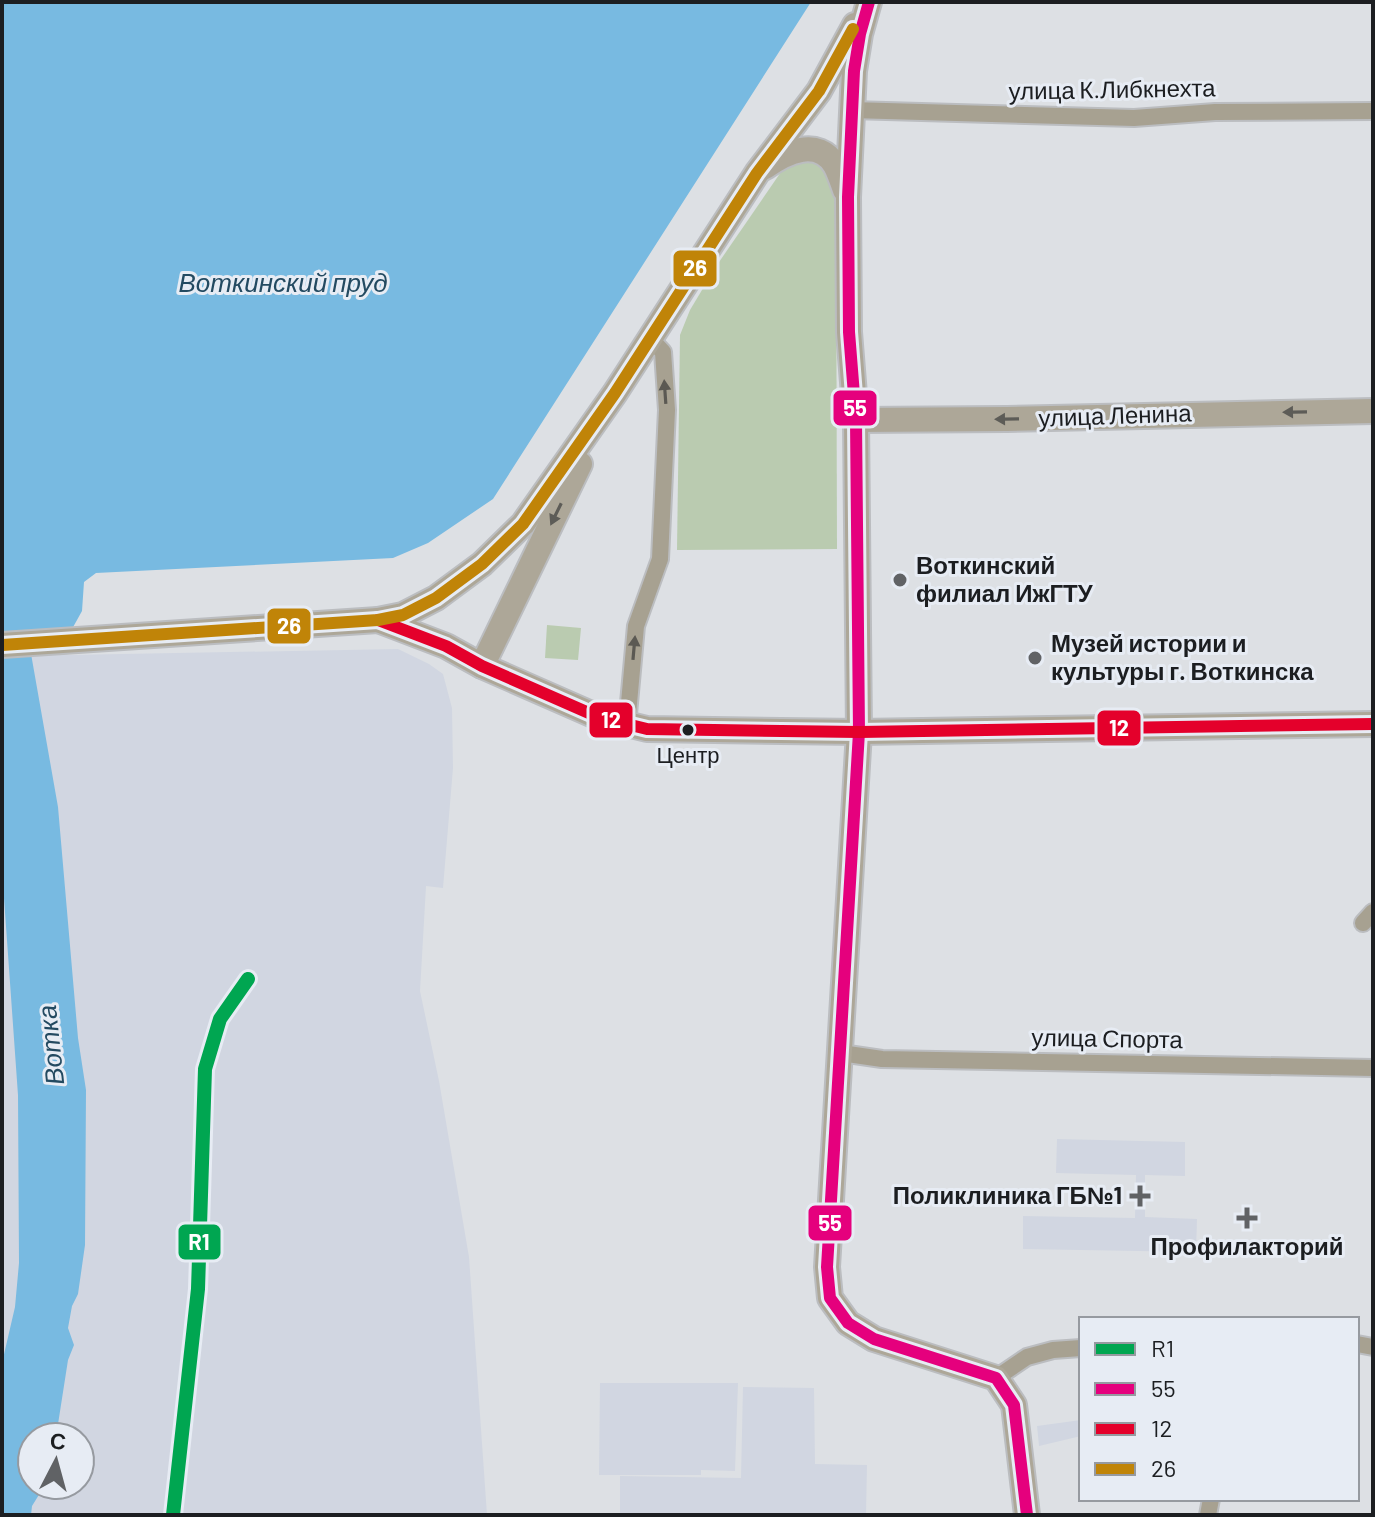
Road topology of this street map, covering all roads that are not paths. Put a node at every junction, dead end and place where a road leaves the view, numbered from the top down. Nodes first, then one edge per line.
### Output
1 (868, 2) edge
2 (851, 110) junction
3 (1373, 111) edge
4 (757, 173) junction
5 (848, 197) junction
6 (649, 337) junction
7 (615, 393) junction
8 (1373, 411) edge
9 (856, 420) junction
10 (378, 620) junction
11 (2, 645) edge
12 (482, 666) junction
13 (1373, 724) edge
14 (627, 725) junction
15 (859, 732) junction
16 (841, 1053) junction
17 (1373, 1068) edge
18 (1079, 1348) edge
19 (996, 1378) junction
20 (1027, 1515) edge

1 - 2 main road
1 - 4 main road
2 - 3 street, улица К.Либкнехта
2 - 5 main road
4 - 5 main road
4 - 6 main road
5 - 9 main road
6 - 7 main road
14 -> 6 street
7 - 10 main road
7 -> 12 main road
8 -> 9 main road, улица Ленина
9 - 15 main road
10 - 11 main road
10 - 12 main road
12 - 14 main road
13 - 15 main road
14 - 15 main road
15 - 16 main road
16 - 17 street, улица Спорта
16 - 19 main road
18 - 19 street
19 - 20 main road

